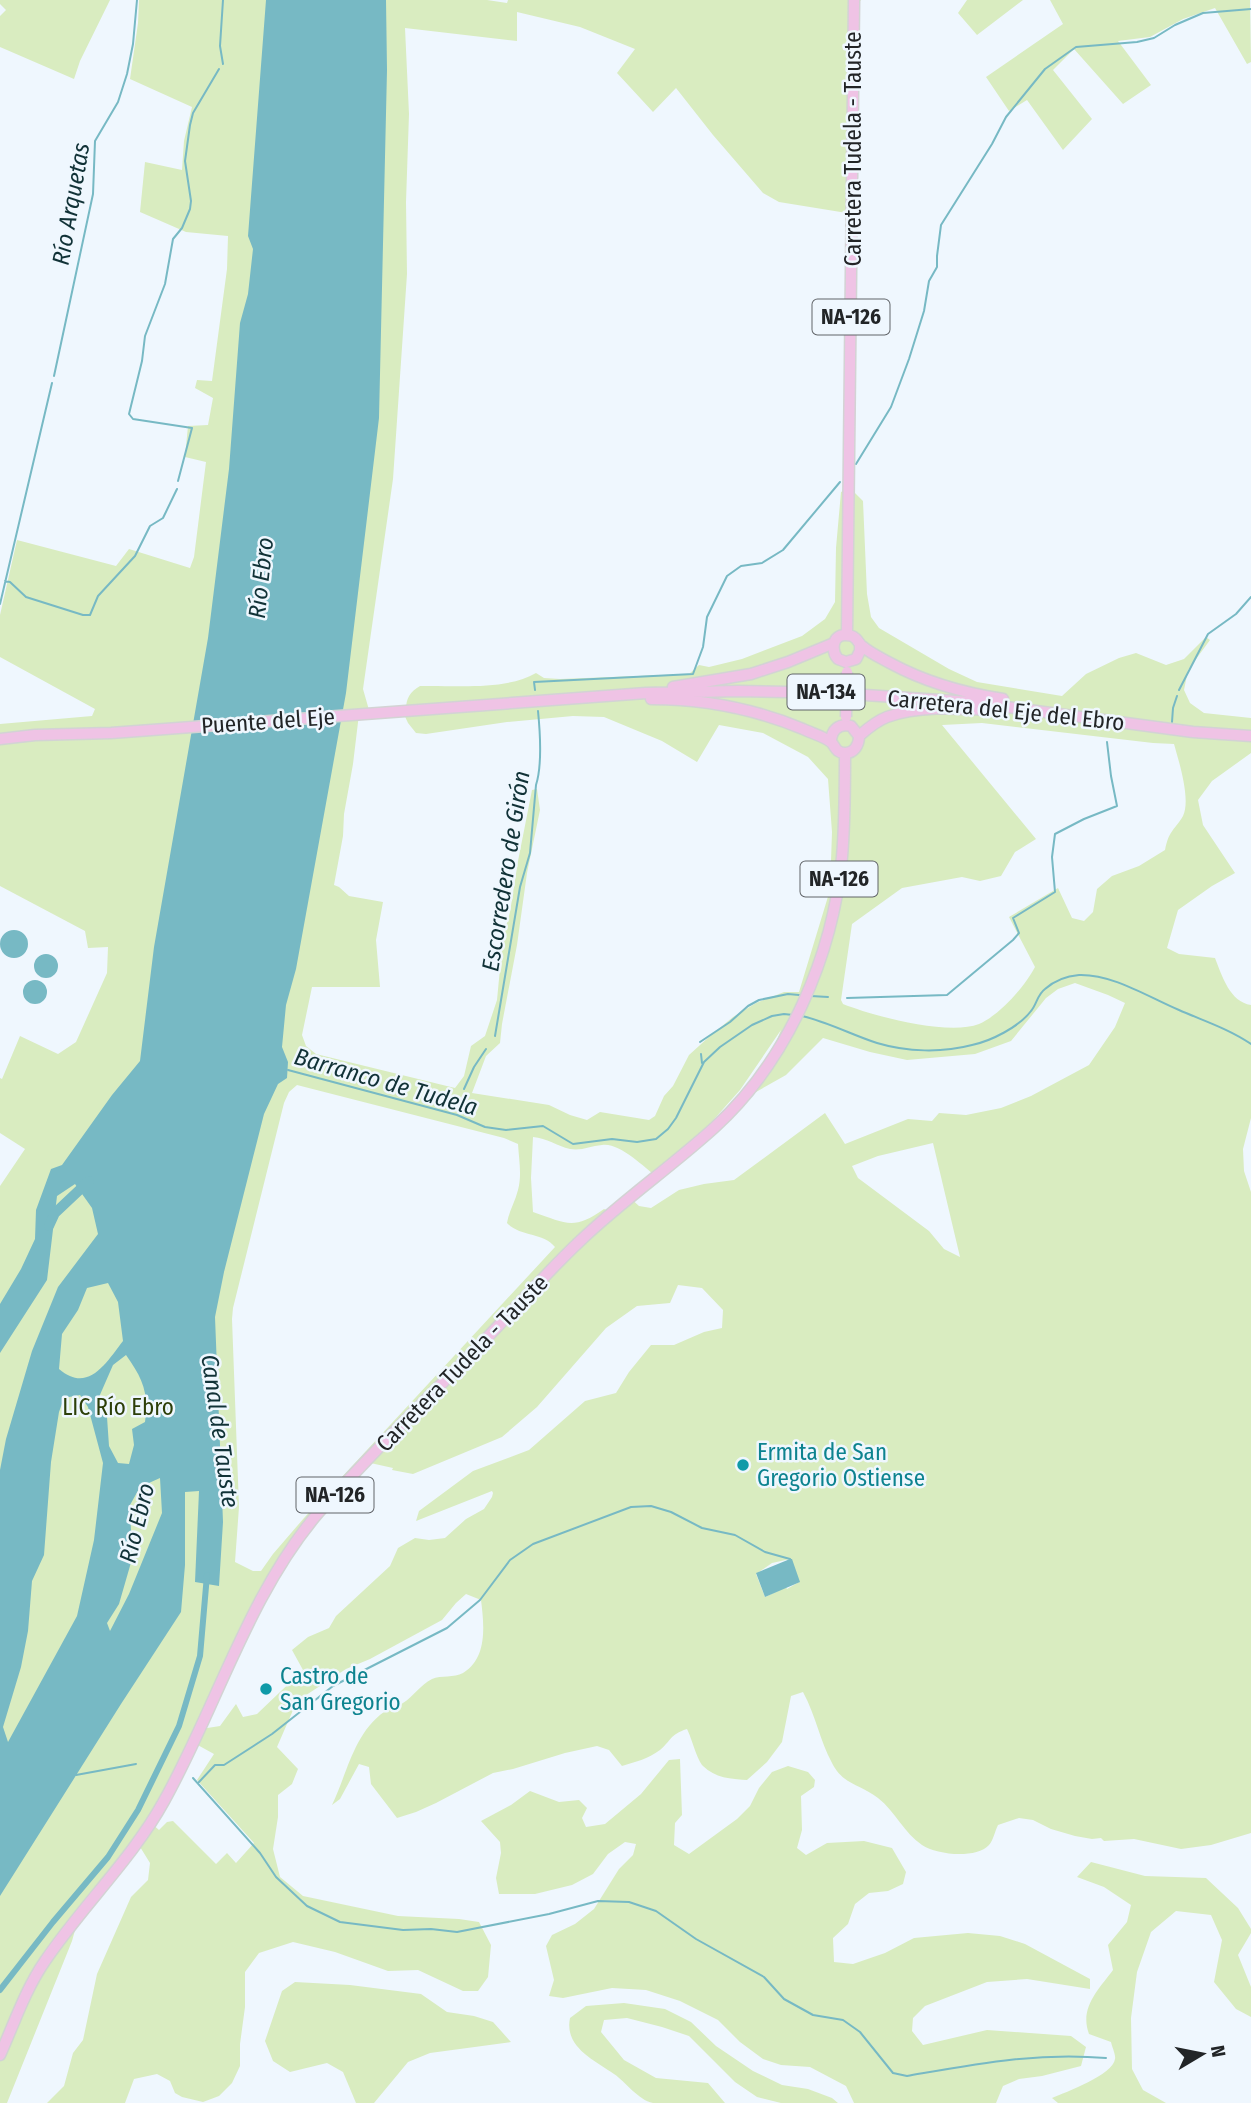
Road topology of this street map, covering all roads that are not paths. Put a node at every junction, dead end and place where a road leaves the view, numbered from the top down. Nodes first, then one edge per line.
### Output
1 (854, 0) edge
2 (847, 634) junction
3 (834, 643) junction
4 (860, 645) junction
5 (846, 667) junction
6 (571, 699) junction
7 (520, 703) junction
8 (425, 709) joint
9 (1081, 716) junction
10 (845, 721) junction
11 (1134, 724) junction
12 (73, 735) junction
13 (859, 736) junction
14 (1251, 736) edge
15 (0, 737) edge
16 (831, 742) junction
17 (0, 745) edge
18 (845, 753) junction
19 (0, 2055) edge

1 - 2 main road, Carretera Tudela - Tauste / NA-126
2 - 3 main road
2 - 4 main road
3 - 5 main road
3 - 7 main road
4 - 5 main road
4 - 9 main road
5 - 10 main road, bridge
6 - 7 main road, Carretera del Eje del Ebro / NA-134
6 - 9 main road, Carretera del Eje del Ebro / NA-134
6 - 16 main road
7 - 8 main road, Carretera del Eje del Ebro / NA-134
8 - 12 main road, Puente del Eje / NA-134
9 - 11 main road, Carretera del Eje del Ebro / NA-134
10 - 13 main road
10 - 16 main road
11 - 13 main road
11 - 14 main road, Carretera del Eje del Ebro / NA-134
12 - 15 main road, NA-134
12 - 17 main road
13 - 18 main road
16 - 18 main road
18 - 19 main road, Carretera Tudela - Tauste / NA-126

